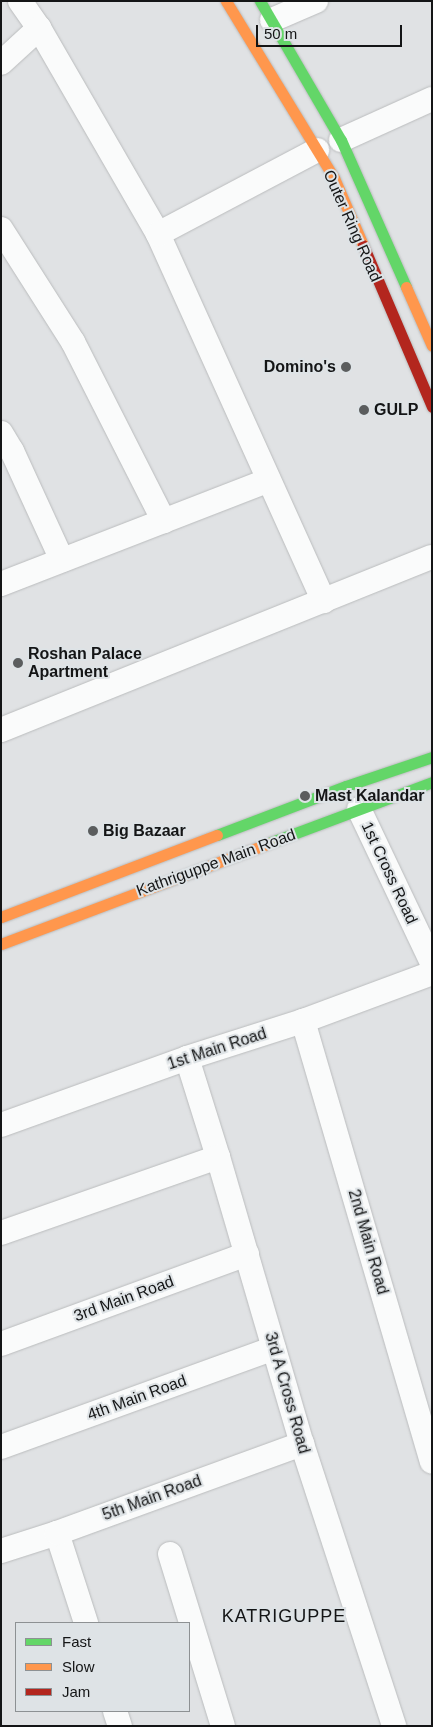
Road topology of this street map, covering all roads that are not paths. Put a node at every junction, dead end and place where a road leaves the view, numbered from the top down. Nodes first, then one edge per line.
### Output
1 (20, 1) edge
2 (226, 1) edge
3 (316, 1) edge
4 (266, 11) edge
5 (39, 28) junction
6 (1, 63) edge
7 (432, 99) edge
8 (342, 140) junction
9 (317, 150) junction
10 (1, 229) edge
11 (158, 234) junction
12 (427, 320) edge
13 (432, 346) edge
14 (432, 407) edge
15 (5, 449) edge
16 (269, 480) junction
17 (164, 521) junction
18 (432, 557) edge
19 (62, 560) junction
20 (1, 584) edge
21 (324, 601) junction
22 (1, 730) edge
23 (432, 757) edge
24 (432, 782) edge
25 (358, 810) junction
26 (1, 917) edge
27 (1, 944) edge
28 (432, 963) edge
29 (432, 973) edge
30 (304, 1022) junction
31 (187, 1058) junction
32 (1, 1125) edge
33 (218, 1157) junction
34 (1, 1233) edge
35 (247, 1254) junction
36 (1, 1344) edge
37 (274, 1348) junction
38 (302, 1444) junction
39 (1, 1447) edge
40 (432, 1462) edge
41 (57, 1533) junction
42 (1, 1551) edge
43 (170, 1554) dead end
44 (86, 1622) edge
45 (115, 1712) edge
46 (120, 1726) edge
47 (223, 1726) edge
48 (394, 1726) edge

1 - 5 street
2 - 9 main road, Outer Ring Road
3 - 4 street
4 - 8 main road, Outer Ring Road
5 - 6 street
5 - 11 street
7 - 8 street
8 - 12 main road, Outer Ring Road
9 - 11 street
9 - 14 main road, Outer Ring Road
10 - 17 street
11 - 16 street
12 - 13 main road, Outer Ring Road
15 - 19 street
16 - 17 street
16 - 21 street
17 - 19 street
18 - 21 street
19 - 20 street
21 - 22 street
23 - 26 main road, Kathriguppe Main Road
24 - 25 main road, Kathriguppe Main Road
25 - 27 main road, Kathriguppe Main Road
25 - 28 street, 1st Cross Road
29 - 30 street, 1st Main Road
30 - 31 street, 1st Main Road
30 - 40 street, 2nd Main Road
31 - 32 street, 1st Main Road
31 - 33 street, 3rd A Cross Road
33 - 34 street
33 - 35 street, 3rd A Cross Road
35 - 36 street, 3rd Main Road
35 - 37 street, 3rd A Cross Road
37 - 38 street, 3rd A Cross Road
37 - 39 street, 4th Main Road
38 - 41 street, 5th Main Road
38 - 48 street, 3rd A Cross Road
41 - 42 street, 5th Main Road
41 - 44 street
43 - 47 street
45 - 46 street

